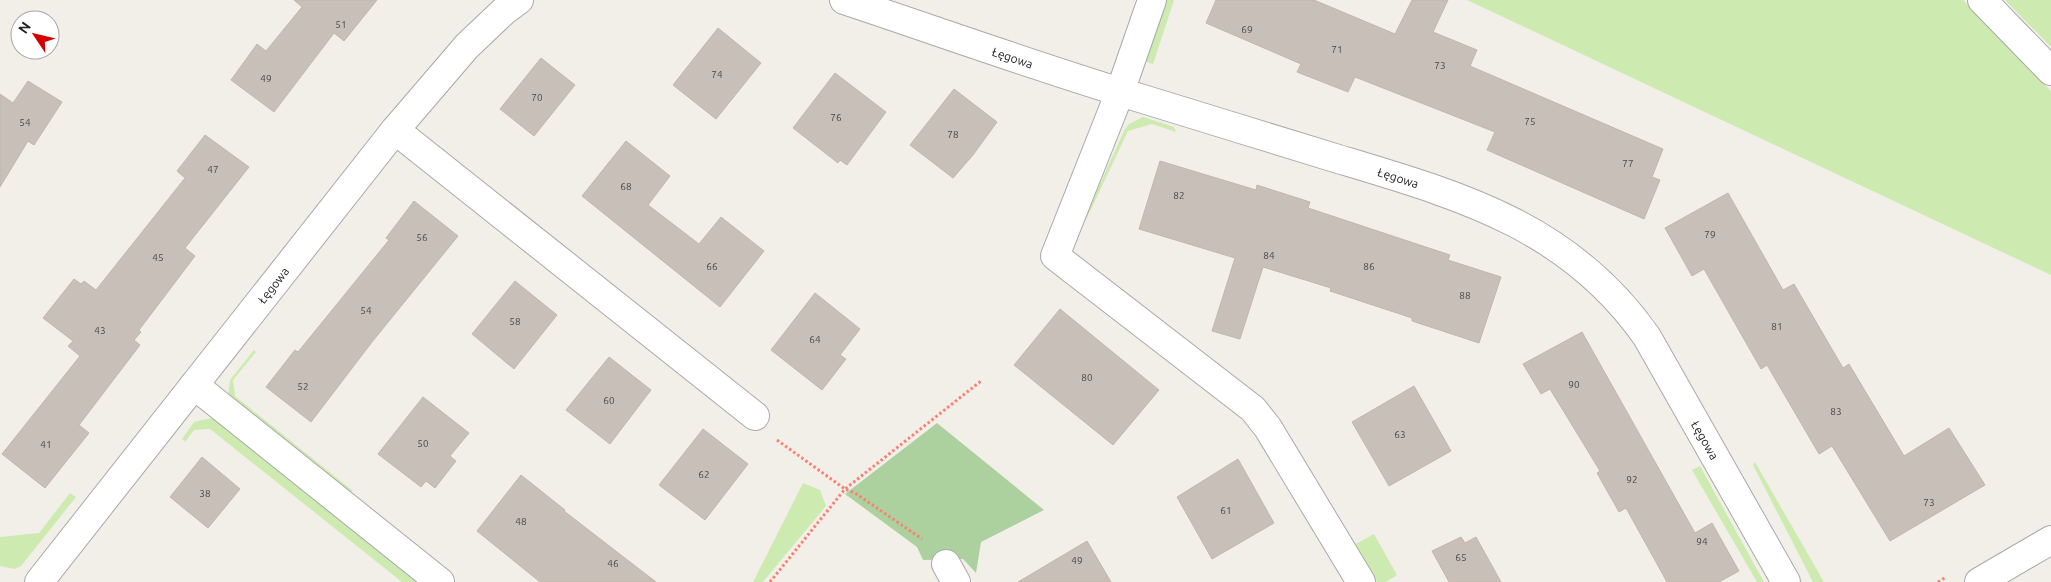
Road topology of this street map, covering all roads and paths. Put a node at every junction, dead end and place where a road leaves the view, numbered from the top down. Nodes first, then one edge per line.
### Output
1 (519, 0) edge
2 (844, 0) edge
3 (1152, 0) edge
4 (1982, 0) edge
5 (2051, 72) edge
6 (1120, 92) junction
7 (395, 130) junction
8 (981, 381) dead end
9 (194, 385) junction
10 (756, 416) joint
11 (844, 489) junction
12 (2051, 540) edge
13 (951, 573) edge
14 (39, 582) edge
15 (440, 582) edge
16 (770, 582) edge
17 (1361, 582) edge
18 (1786, 582) edge
19 (1979, 582) edge

1 - 7 street, Łęgowa
2 - 6 street, Łęgowa
3 - 6 street
4 - 5 street
6 - 17 street
6 - 18 street, Łęgowa
7 - 9 street, Łęgowa
7 - 10 street
8 - 11 path
9 - 14 street, Łęgowa
9 - 15 street
10 - 11 path
11 - 13 path
11 - 16 path
12 - 19 street

